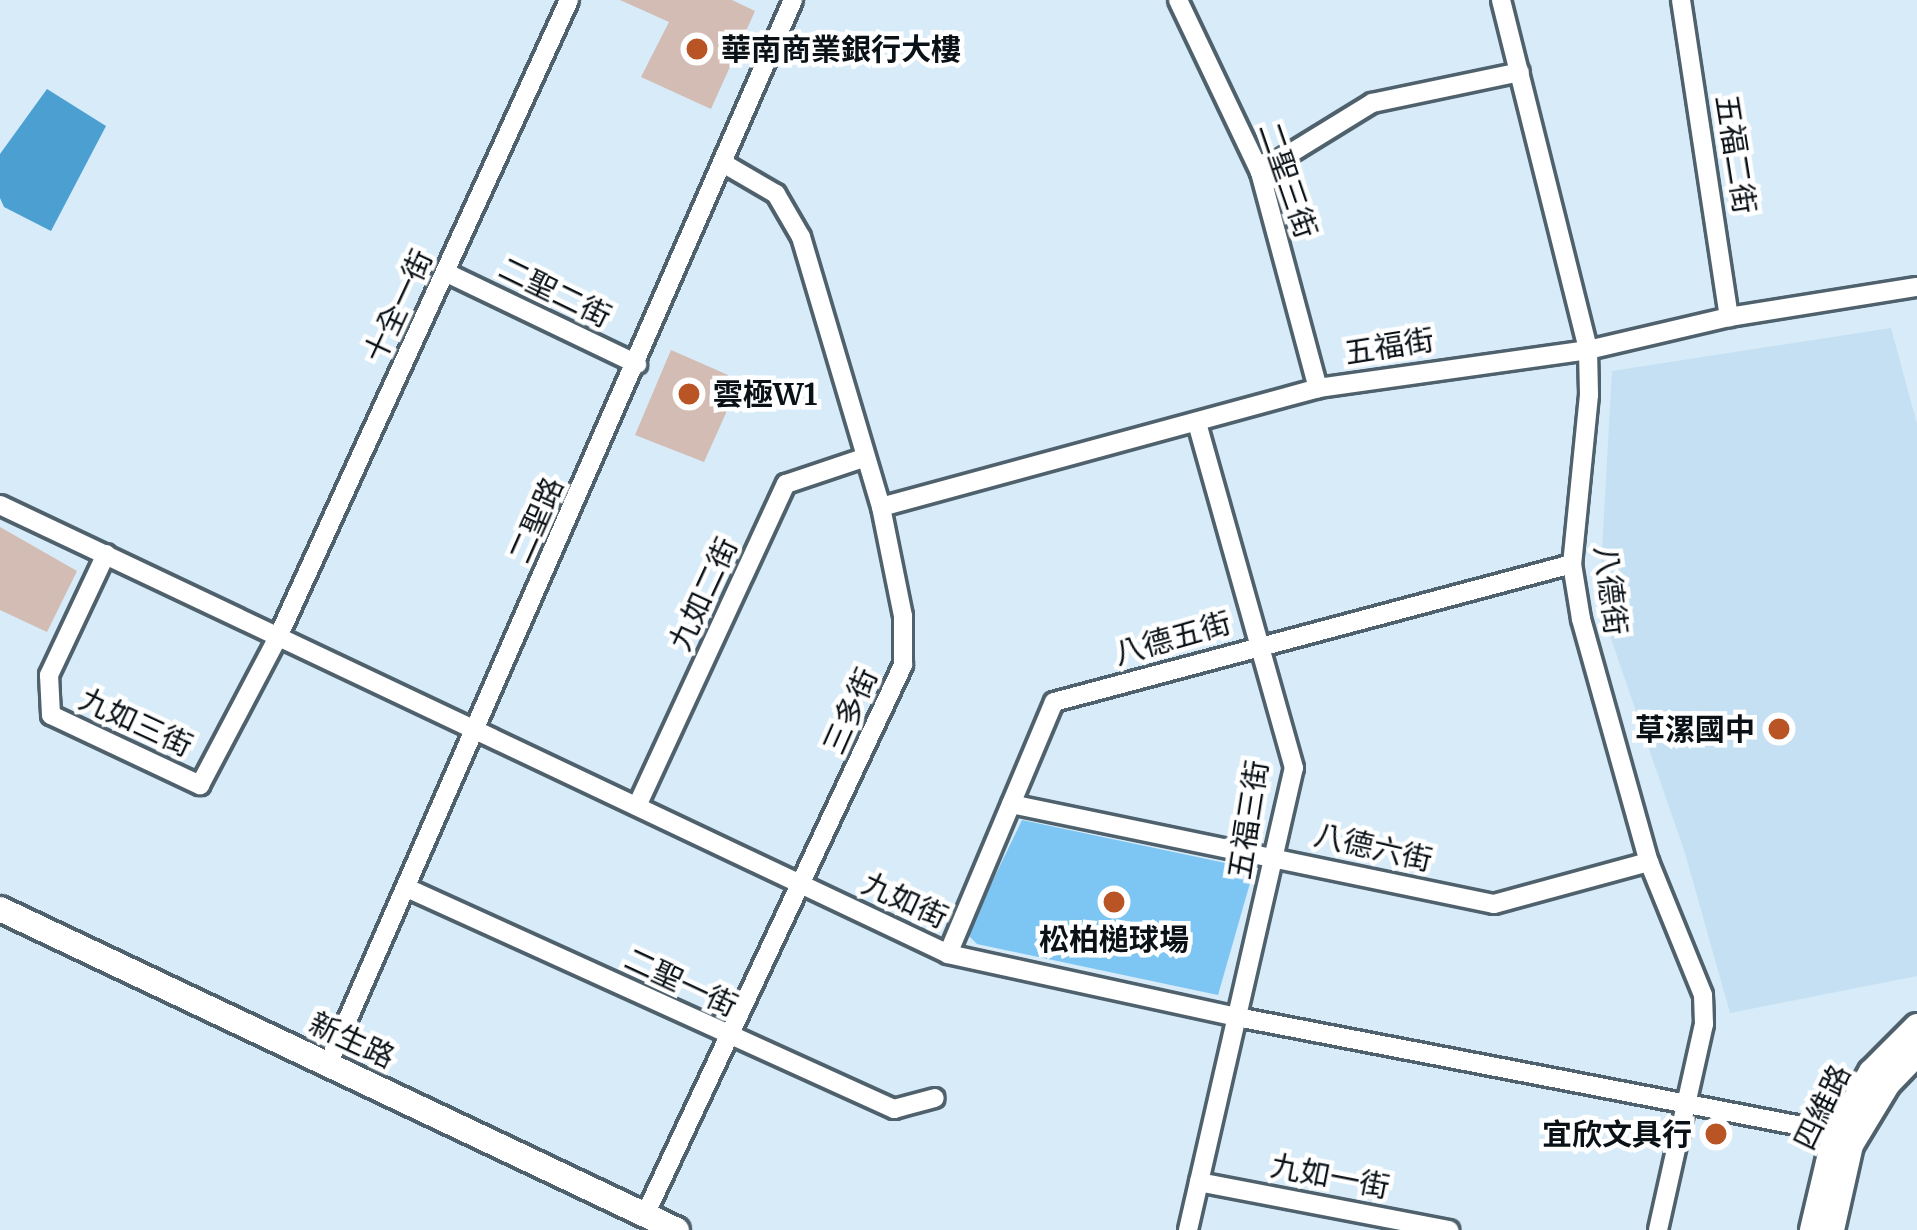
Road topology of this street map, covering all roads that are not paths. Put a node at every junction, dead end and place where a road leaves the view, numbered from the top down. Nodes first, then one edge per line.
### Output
1 (569, 0) edge
2 (793, 0) edge
3 (1178, 0) edge
4 (1501, 0) edge
5 (1682, 0) edge
6 (1520, 73) junction
7 (723, 163) junction
8 (1261, 172) junction
9 (447, 273) junction
10 (1917, 286) edge
11 (1729, 317) junction
12 (1588, 350) junction
13 (637, 364) junction
14 (1318, 388) junction
15 (1197, 423) junction
16 (866, 457) junction
17 (0, 505) edge
18 (881, 507) junction
19 (106, 554) junction
20 (1572, 564) junction
21 (278, 635) junction
22 (1256, 646) junction
23 (476, 728) junction
24 (1011, 804) junction
25 (637, 806) junction
26 (1276, 856) junction
27 (1649, 862) junction
28 (803, 885) junction
29 (406, 888) junction
30 (0, 909) edge
31 (948, 954) junction
32 (1237, 1017) junction
33 (1917, 1026) edge
34 (731, 1040) junction
35 (1917, 1054) edge
36 (328, 1061) junction
37 (935, 1098) dead end
38 (1687, 1105) junction
39 (1843, 1141) junction
40 (1199, 1182) junction
41 (645, 1215) junction
42 (677, 1230) edge
43 (1188, 1230) edge
44 (1449, 1230) edge
45 (1658, 1230) edge
46 (1812, 1230) edge
47 (1832, 1230) edge

1 - 9 street, 十全一街
2 - 7 street, 二聖路
3 - 8 street, 二聖三街
4 - 6 street, 八德街
5 - 11 street, 五福二街
6 - 8 street
6 - 12 street, 八德街
7 - 13 street, 二聖路
7 - 16 street, 三多街
8 - 14 street, 二聖三街
9 - 13 street, 二聖二街
9 - 21 street, 十全一街
10 - 11 street, 五福街
11 - 12 street, 五福街
12 - 14 street, 五福街
12 - 20 street, 八德街
13 - 23 street, 二聖路
14 - 15 street, 五福街
15 - 18 street, 五福街
15 - 22 street, 五福三街
16 - 18 street, 三多街
16 - 25 street, 九如二街
17 - 19 street, 九如街
18 - 28 street, 三多街
19 - 21 street, 九如街
19 - 21 street, 九如三街
20 - 22 street, 八德五街
20 - 27 street, 八德街
21 - 23 street, 九如街
22 - 24 street, 八德五街
22 - 26 street, 五福三街
23 - 25 street, 九如街
23 - 29 street, 二聖路
24 - 26 street, 八德六街
24 - 31 street, 八德五街
25 - 28 street, 九如街
26 - 27 street, 八德六街
26 - 32 street, 五福三街
27 - 38 street, 八德街
28 - 31 street, 九如街
28 - 34 street, 三多街
29 - 34 street, 二聖一街
29 - 36 street, 二聖路
30 - 36 street, 新生路
31 - 32 street, 九如街
32 - 38 street, 九如街
32 - 40 street, 五福三街
33 - 39 street, 四維路
34 - 37 street, 二聖一街
34 - 41 street, 三多街
35 - 39 street, 四維路
36 - 41 street, 新生路
38 - 39 street, 九如街
38 - 45 street
39 - 46 street, 四維路
39 - 47 street, 四維路
40 - 43 street, 五福三街
40 - 44 street, 九如一街
41 - 42 street, 新生路

